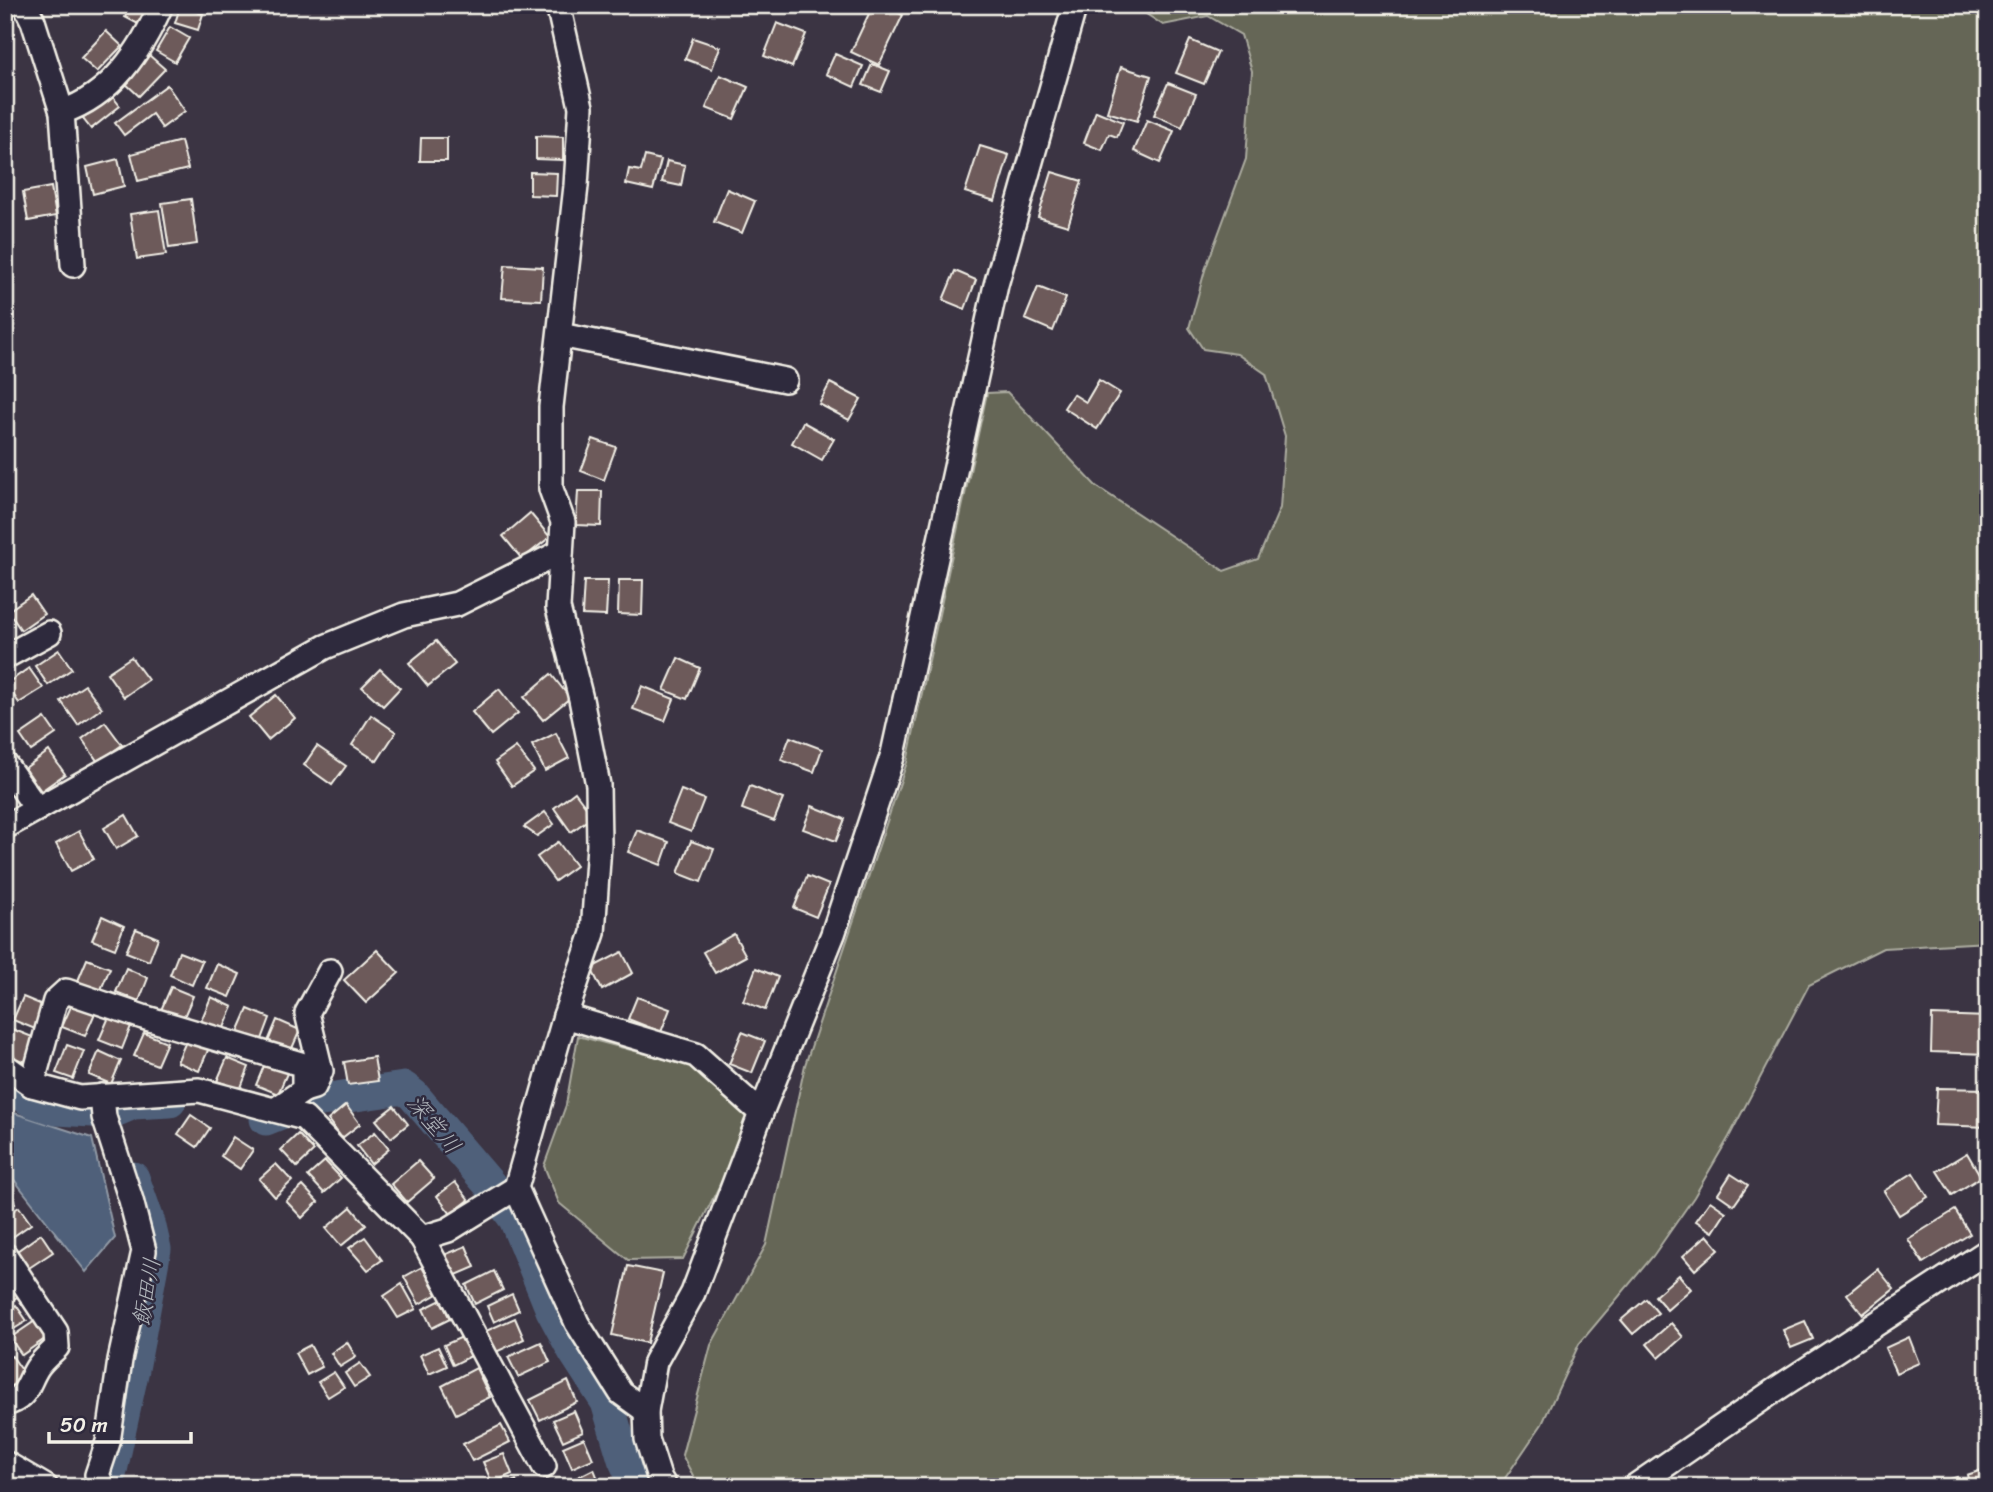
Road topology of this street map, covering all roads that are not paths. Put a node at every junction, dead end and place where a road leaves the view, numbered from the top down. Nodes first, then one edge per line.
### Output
1 (25, 5) edge
2 (161, 5) edge
3 (558, 5) edge
4 (1075, 5) edge
5 (62, 112) junction
6 (73, 265) dead end
7 (560, 335) junction
8 (785, 380) dead end
9 (561, 552) junction
10 (50, 632) dead end
11 (5, 657) edge
12 (5, 764) edge
13 (37, 809) junction
14 (5, 827) edge
15 (330, 971) dead end
16 (565, 1017) junction
17 (5, 1066) edge
18 (32, 1085) junction
19 (304, 1090) junction
20 (103, 1106) junction
21 (275, 1110) junction
22 (761, 1113) junction
23 (516, 1188) junction
24 (422, 1238) junction
25 (1988, 1251) edge
26 (5, 1255) edge
27 (5, 1404) edge
28 (646, 1411) junction
29 (5, 1463) edge
30 (544, 1466) dead end
31 (46, 1487) edge
32 (103, 1487) edge
33 (665, 1487) edge
34 (1634, 1487) edge

1 - 5 street
2 - 5 street
3 - 7 street
4 - 22 street
5 - 6 street
7 - 8 street
7 - 9 street
9 - 13 street
9 - 16 street
10 - 11 street
12 - 13 street
13 - 14 street
15 - 19 street
16 - 22 street
16 - 23 street
17 - 18 street
18 - 19 street
18 - 20 street
19 - 21 street
20 - 21 street
20 - 32 street
21 - 24 street
22 - 28 street
23 - 24 street
23 - 28 street
24 - 30 street
25 - 34 street
26 - 27 street
28 - 33 street
29 - 31 street

